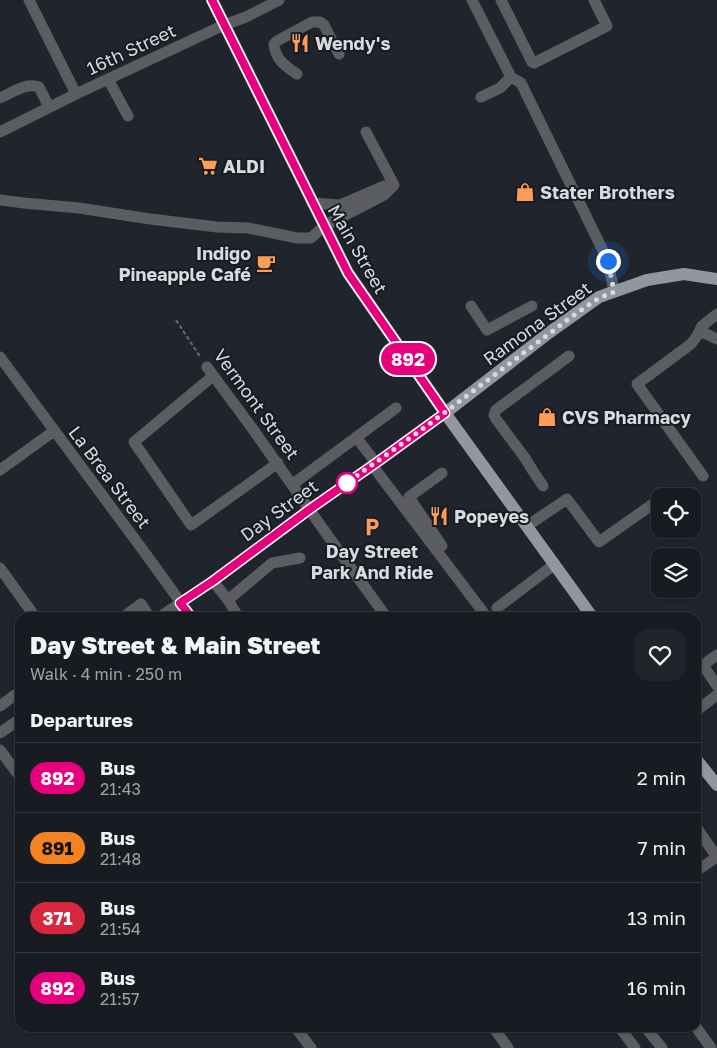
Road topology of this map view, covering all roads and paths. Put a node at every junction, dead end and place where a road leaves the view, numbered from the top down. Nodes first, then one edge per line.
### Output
1 (29, 0) edge
2 (212, 0) edge
3 (279, 0) edge
4 (472, 0) edge
5 (501, 0) edge
6 (594, 0) edge
7 (224, 25) junction
8 (338, 54) dead end
9 (297, 74) dead end
10 (511, 76) junction
11 (108, 79) junction
12 (76, 94) junction
13 (481, 97) dead end
14 (0, 98) edge
15 (49, 107) junction
16 (128, 116) dead end
17 (0, 132) edge
18 (366, 132) dead end
19 (394, 185) junction
20 (0, 200) edge
21 (312, 203) junction
22 (324, 226) junction
23 (717, 278) edge
24 (614, 292) junction
25 (471, 306) dead end
26 (532, 306) dead end
27 (717, 314) edge
28 (176, 320) dead end
29 (700, 331) junction
30 (717, 339) edge
31 (569, 356) dead end
32 (0, 357) edge
33 (210, 372) junction
34 (396, 408) dead end
35 (445, 413) junction
36 (54, 431) junction
37 (356, 437) junction
38 (278, 464) junction
39 (374, 464) junction
40 (0, 470) edge
41 (442, 473) dead end
42 (702, 476) dead end
43 (293, 484) junction
44 (544, 486) dead end
45 (651, 505) edge
46 (310, 509) junction
47 (526, 526) junction
48 (442, 546) dead end
49 (300, 558) dead end
50 (555, 564) junction
51 (0, 568) edge
52 (213, 581) junction
53 (228, 600) junction
54 (180, 603) junction
55 (497, 608) dead end
56 (32, 612) edge
57 (130, 612) edge
58 (146, 612) edge
59 (167, 612) edge
60 (187, 612) edge
61 (235, 612) edge
62 (383, 612) edge
63 (483, 612) edge
64 (589, 612) edge
65 (717, 655) edge
66 (701, 667) edge
67 (701, 669) edge
68 (717, 686) edge
69 (15, 695) edge
70 (717, 695) edge
71 (0, 706) edge
72 (701, 707) edge
73 (15, 722) edge
74 (0, 732) edge
75 (0, 750) edge
76 (701, 764) edge
77 (15, 771) edge
78 (717, 785) edge
79 (701, 834) edge
80 (701, 868) edge
81 (299, 1032) edge
82 (497, 1032) edge
83 (623, 1032) edge
84 (649, 1032) edge
85 (700, 1032) edge
86 (311, 1048) edge
87 (508, 1048) edge
88 (635, 1048) edge
89 (662, 1048) edge
90 (711, 1048) edge

1 - 12 street
2 - 7 main road, Main Street
3 - 7 street, 16th Street
4 - 10 street
5 - 6 street
7 - 11 street, 16th Street
7 - 21 main road, Main Street
8 - 9 street
10 - 13 street
10 - 24 street
11 - 12 street, 16th Street
11 - 16 street
12 - 15 street, 16th Street
14 - 15 street
15 - 17 street, 16th Street
18 - 19 street
19 - 21 street
19 - 22 street
20 - 22 street
21 - 22 main road, Main Street
22 - 35 main road, Main Street
23 - 24 main road, Ramona Street
24 - 35 main road, Ramona Street
25 - 26 street
27 - 29 street
28 - 33 path, Vermont Street
29 - 30 street
29 - 42 street
31 - 44 street
32 - 36 street, La Brea Street
33 - 38 street, Vermont Street
33 - 38 street
34 - 37 street
35 - 39 street, Day Street
35 - 47 main road, Main Street
36 - 40 street
36 - 54 street, La Brea Street
37 - 39 street
37 - 43 street
38 - 43 street, Vermont Street
39 - 46 street, Day Street
39 - 63 street
41 - 48 street
43 - 46 street, Vermont Street
45 - 47 street
46 - 52 street, Day Street
46 - 62 street, Vermont Street
47 - 50 main road, Main Street
49 - 53 street
50 - 55 street
50 - 64 main road, Main Street
51 - 56 street
52 - 53 street
52 - 54 street, Day Street
53 - 61 street
54 - 59 street, Day Street
54 - 60 street, La Brea Street
57 - 58 street
65 - 66 street
67 - 68 street
69 - 71 street
70 - 72 street
73 - 74 street
75 - 77 street
76 - 78 main road
79 - 80 street
81 - 86 street
82 - 87 street
83 - 88 street
84 - 89 street
85 - 90 street

